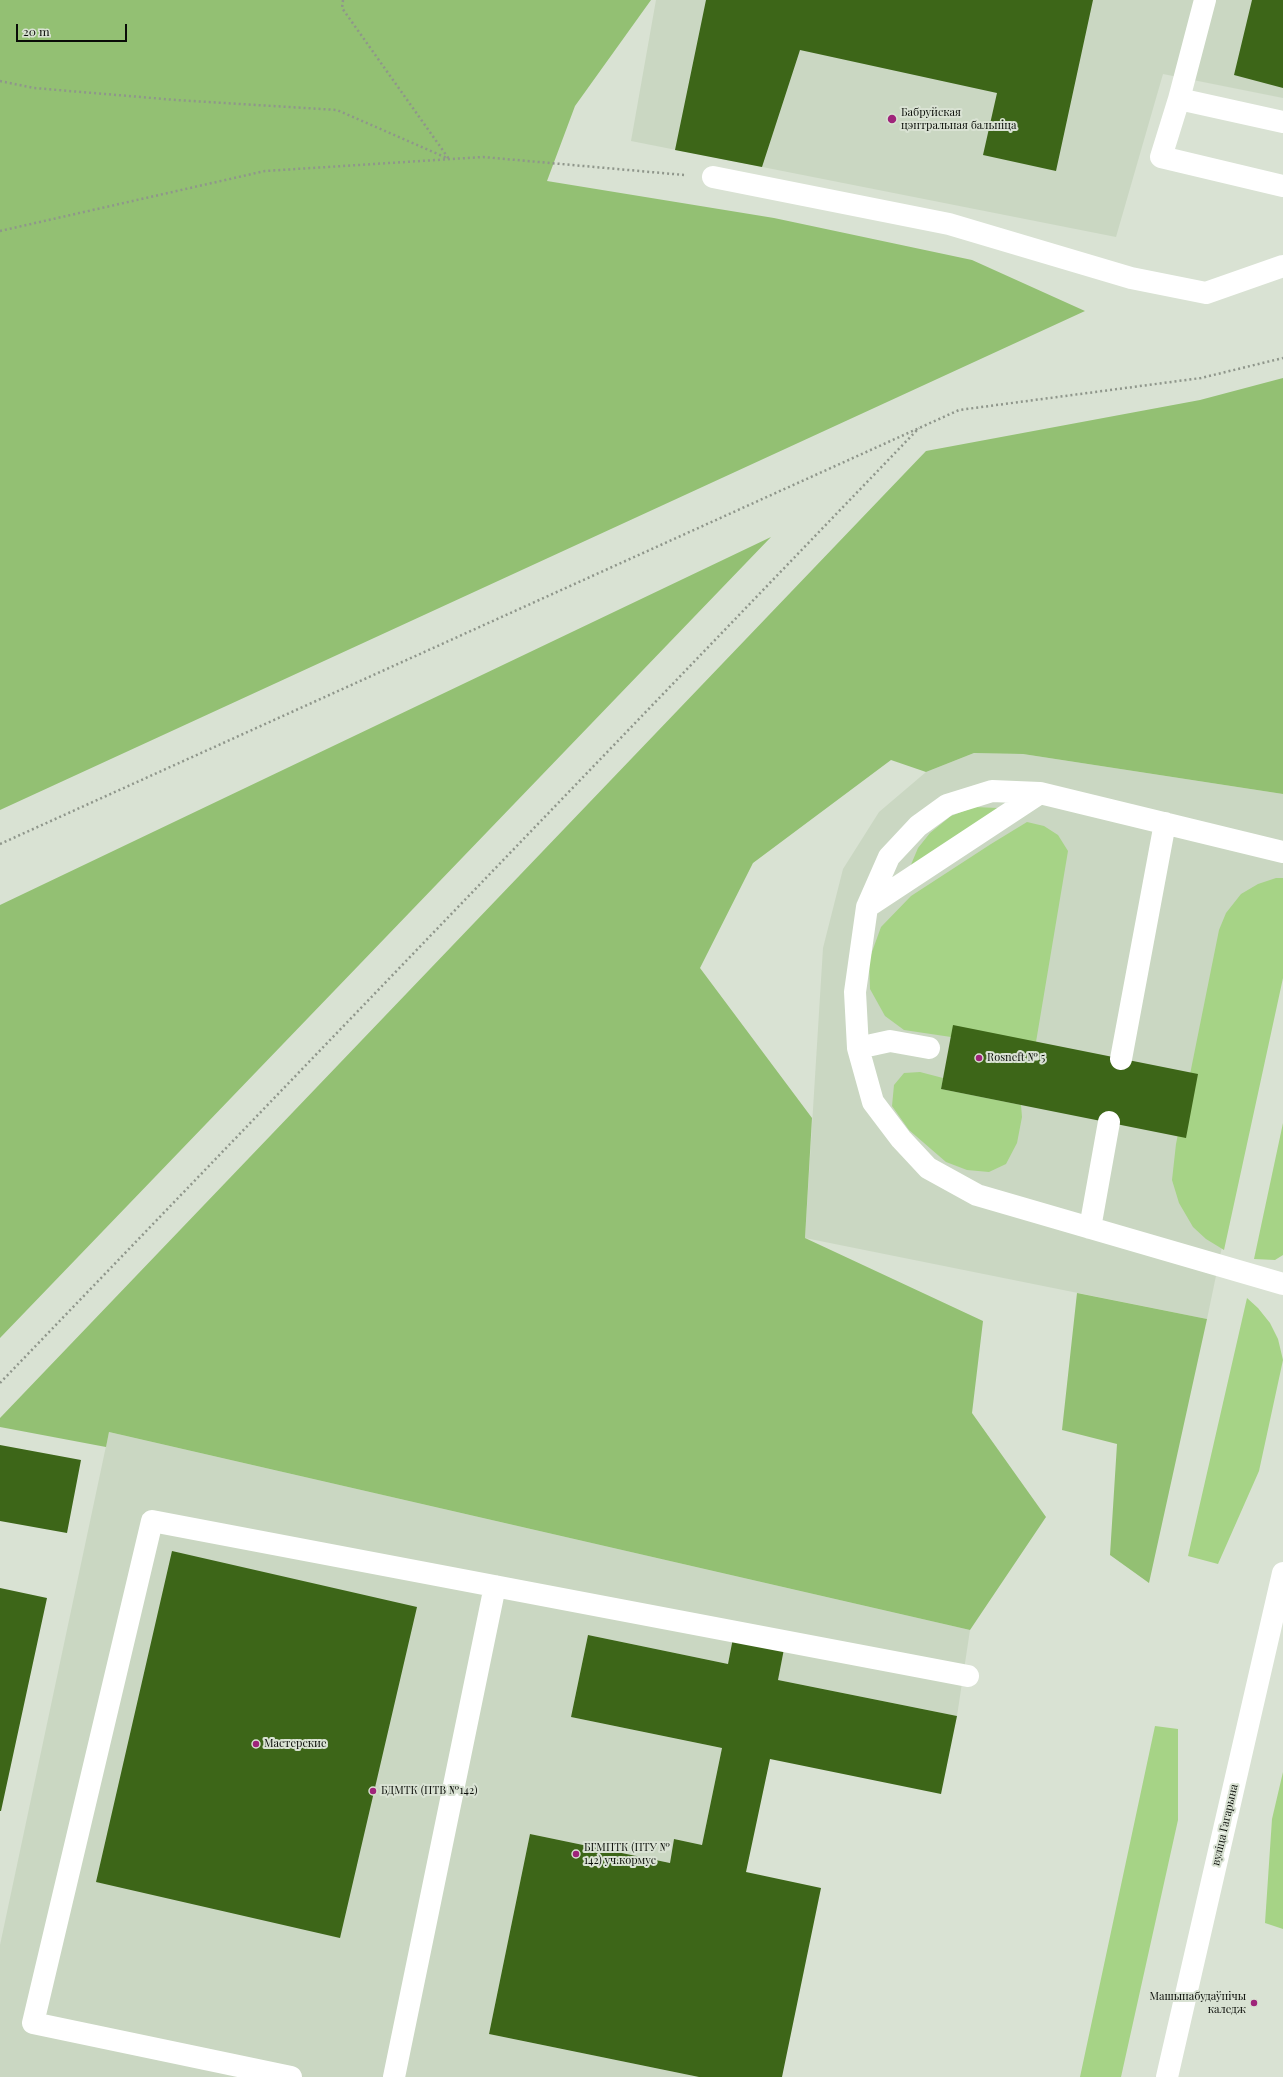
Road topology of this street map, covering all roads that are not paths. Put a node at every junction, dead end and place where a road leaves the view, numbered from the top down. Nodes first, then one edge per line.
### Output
1 (1205, 0) edge
2 (1179, 99) junction
3 (1283, 122) edge
4 (713, 177) road end
5 (1283, 186) edge
6 (1283, 266) edge
7 (1040, 793) junction
8 (1165, 823) junction
9 (1283, 852) edge
10 (867, 907) junction
11 (858, 1048) junction
12 (929, 1048) dead end
13 (1121, 1059) dead end
14 (1109, 1122) dead end
15 (1090, 1228) junction
16 (1283, 1284) edge
17 (1283, 1573) edge
18 (495, 1586) junction
19 (968, 1676) dead end
20 (291, 2077) edge
21 (394, 2077) edge
22 (1167, 2077) edge

1 - 2 main road
2 - 3 main road
2 - 5 main road
4 - 6 main road
7 - 8 main road
7 - 10 main road
7 - 10 main road
8 - 9 main road
8 - 13 main road
10 - 11 main road
11 - 12 main road
11 - 15 main road
14 - 15 main road
15 - 16 main road
17 - 22 main road, вуліца Гагарына
18 - 19 main road
18 - 20 main road
18 - 21 main road

